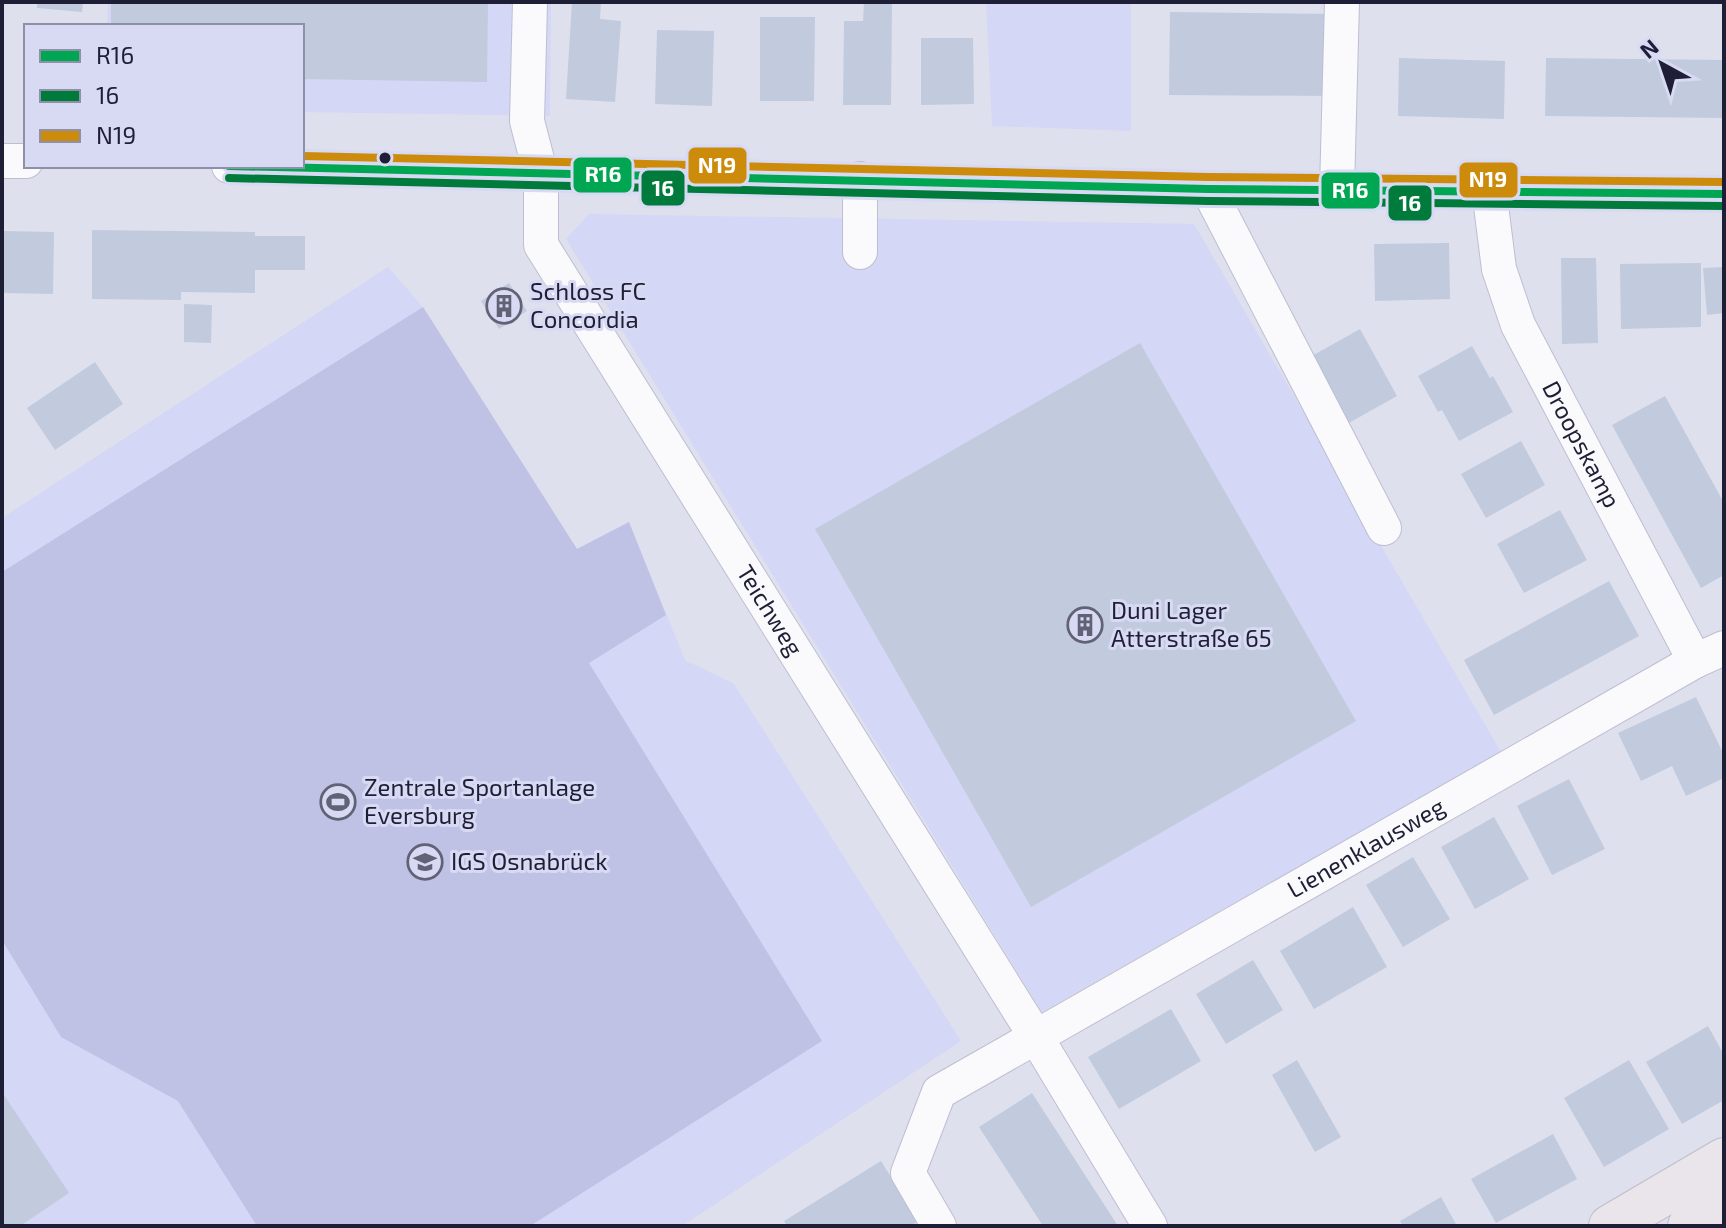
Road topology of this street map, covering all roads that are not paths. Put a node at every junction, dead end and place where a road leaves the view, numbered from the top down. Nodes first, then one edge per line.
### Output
1 (530, 2) edge
2 (1342, 2) edge
3 (2, 161) edge
4 (24, 161) edge
5 (298, 168) edge
6 (541, 175) junction
7 (860, 179) junction
8 (1208, 189) junction
9 (1337, 189) junction
10 (1489, 190) junction
11 (1724, 194) edge
12 (860, 252) dead end
13 (1384, 528) dead end
14 (1710, 654) edge
15 (1036, 1037) junction
16 (1724, 1159) edge
17 (1724, 1205) edge
18 (939, 1226) edge
19 (1150, 1226) edge
20 (1610, 1226) edge
21 (1689, 1226) edge

1 - 6 street, Teichweg
2 - 9 street
3 - 4 street
5 - 6 street
6 - 7 street
6 - 15 street, Teichweg
7 - 8 street
7 - 12 street
8 - 9 street
8 - 13 street
9 - 10 street
10 - 11 street
10 - 14 street, Droopskamp
14 - 15 street, Lienenklausweg
15 - 18 street
15 - 19 street, Teichweg
16 - 20 main road
17 - 21 main road

